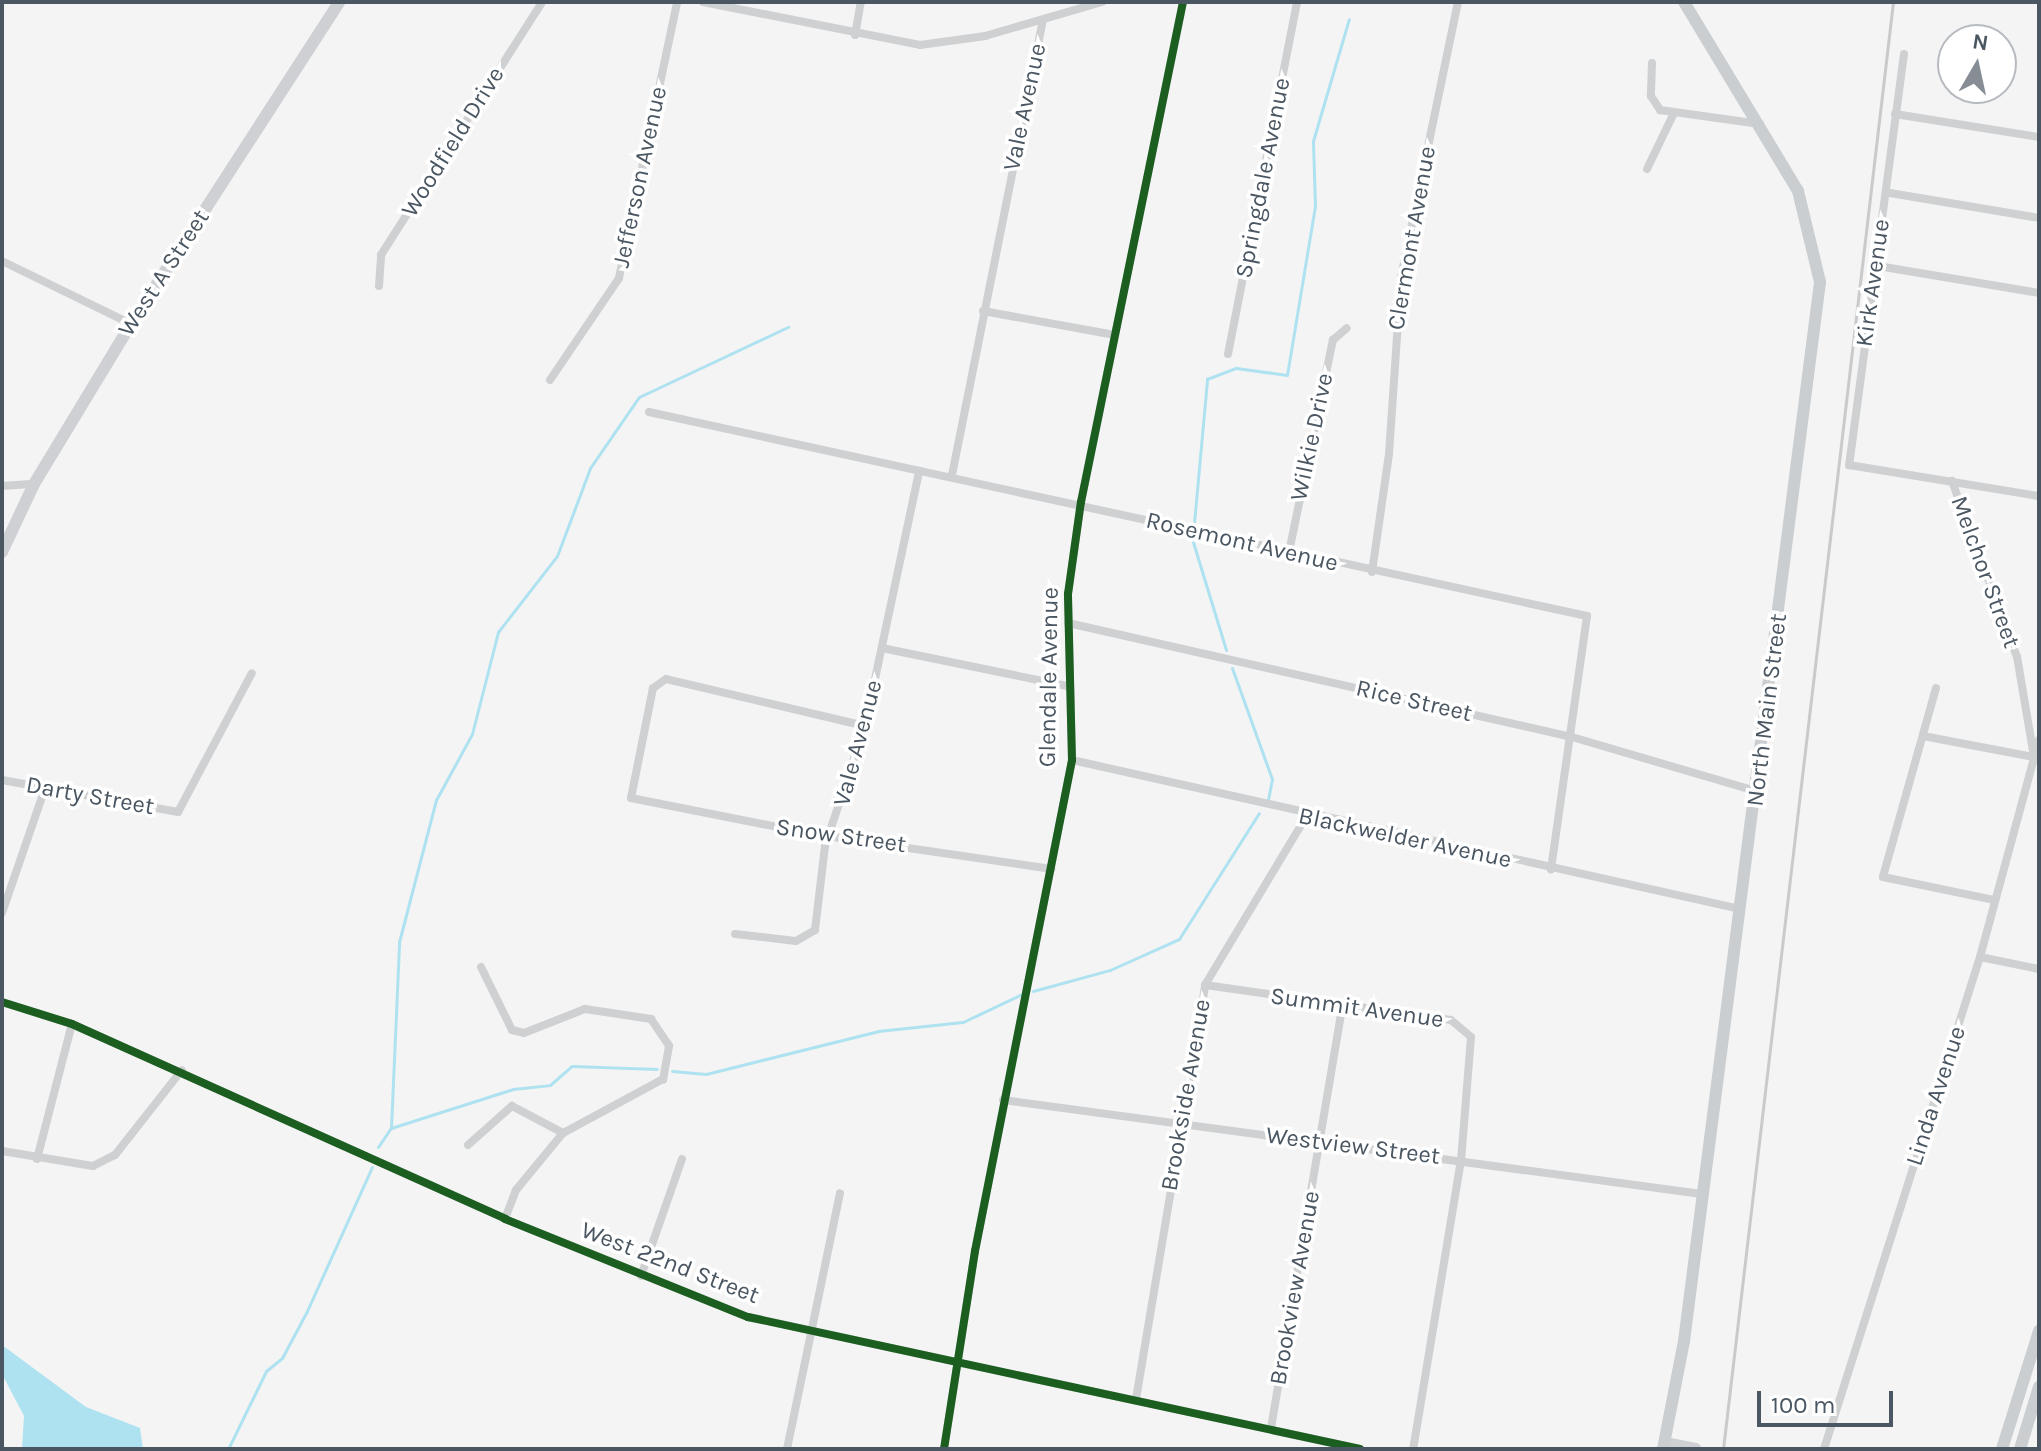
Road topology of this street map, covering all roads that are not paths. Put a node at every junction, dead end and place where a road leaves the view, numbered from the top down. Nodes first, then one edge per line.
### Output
1 (339, 2) edge
2 (542, 2) edge
3 (677, 2) edge
4 (703, 2) edge
5 (861, 2) edge
6 (1102, 2) edge
7 (1183, 2) edge
8 (1297, 2) edge
9 (1458, 2) edge
10 (1684, 2) edge
11 (1043, 21) junction
12 (855, 35) junction
13 (1904, 54) dead end
14 (1652, 63) dead end
15 (1674, 113) junction
16 (1895, 114) junction
17 (1760, 124) junction
18 (2039, 137) edge
19 (1647, 169) dead end
20 (1890, 193) junction
21 (2039, 218) edge
22 (2, 261) edge
23 (1872, 265) junction
24 (379, 286) dead end
25 (2039, 293) edge
26 (983, 311) junction
27 (131, 324) junction
28 (1347, 328) dead end
29 (1115, 335) junction
30 (1228, 354) dead end
31 (550, 380) dead end
32 (649, 412) dead end
33 (919, 471) junction
34 (952, 475) junction
35 (1952, 481) junction
36 (34, 484) junction
37 (2, 486) edge
38 (2039, 496) edge
39 (1081, 502) junction
40 (2, 552) edge
41 (1289, 552) junction
42 (1372, 572) junction
43 (1068, 623) junction
44 (882, 648) junction
45 (252, 673) dead end
46 (1067, 686) junction
47 (1936, 688) dead end
48 (865, 726) junction
49 (1923, 736) junction
50 (1572, 737) junction
51 (2039, 740) edge
52 (2034, 757) junction
53 (1072, 760) junction
54 (2, 780) edge
55 (45, 788) junction
56 (1757, 791) junction
57 (1306, 817) junction
58 (833, 836) junction
59 (1051, 869) junction
60 (1551, 869) junction
61 (1994, 900) junction
62 (1740, 909) junction
63 (2, 913) edge
64 (735, 934) dead end
65 (1980, 957) junction
66 (481, 967) dead end
67 (2039, 969) edge
68 (1205, 985) junction
69 (2, 1002) edge
70 (1342, 1006) junction
71 (72, 1024) junction
72 (182, 1070) junction
73 (1003, 1100) junction
74 (1180, 1124) junction
75 (563, 1133) junction
76 (1319, 1142) junction
77 (468, 1145) dead end
78 (2, 1151) edge
79 (37, 1159) junction
80 (682, 1159) dead end
81 (1461, 1160) junction
82 (840, 1193) dead end
83 (1702, 1194) junction
84 (505, 1219) junction
85 (641, 1276) junction
86 (812, 1331) junction
87 (2039, 1331) edge
88 (959, 1363) junction
89 (2039, 1387) edge
90 (1136, 1399) junction
91 (1271, 1428) junction
92 (1664, 1446) edge
93 (787, 1449) edge
94 (944, 1449) edge
95 (1360, 1449) edge
96 (1413, 1449) edge
97 (1695, 1449) edge
98 (1824, 1449) edge
99 (2002, 1449) edge
100 (2020, 1449) edge

1 - 27 street, West A Street
2 - 24 street, Woodfield Drive
3 - 31 street, Jefferson Avenue
4 - 12 street
5 - 12 street
6 - 11 street
7 - 29 street, Glendale Avenue
8 - 30 street, Springdale Avenue
9 - 42 street, Clermont Avenue
10 - 17 main road, North Main Street
11 - 12 street
11 - 26 street, Vale Avenue
13 - 16 street, Kirk Avenue
14 - 15 street
15 - 17 street
15 - 19 street
16 - 18 street
16 - 20 street, Kirk Avenue
17 - 56 main road, North Main Street
20 - 21 street
20 - 23 street, Kirk Avenue
22 - 27 street
23 - 25 street
23 - 35 street, Kirk Avenue
26 - 29 street
26 - 34 street, Vale Avenue
27 - 36 street, West A Street
28 - 41 street, Wilkie Drive
29 - 39 street, Glendale Avenue
32 - 33 street, Rosemont Avenue
33 - 34 street, Rosemont Avenue
33 - 44 street, Vale Avenue
34 - 39 street, Rosemont Avenue
35 - 38 street
35 - 52 street, Melchor Street
36 - 37 street
36 - 40 street, West A Street
39 - 41 street, Rosemont Avenue
39 - 43 street, Glendale Avenue
41 - 42 street, Rosemont Avenue
42 - 50 street, Rosemont Avenue
43 - 46 street, Glendale Avenue
43 - 50 street, Rice Street
44 - 46 street
44 - 48 street, Vale Avenue
45 - 55 street, Darty Street
46 - 53 street, Glendale Avenue
47 - 49 street
48 - 58 street, Vale Avenue
48 - 58 street, Snow Street
49 - 52 street
49 - 61 street
50 - 56 street, Rice Street
50 - 60 street, Rosemont Avenue
51 - 52 street, Linda Avenue
52 - 61 street, Linda Avenue
53 - 57 street, Blackwelder Avenue
53 - 59 street, Glendale Avenue
54 - 55 street, Darty Street
55 - 63 street
56 - 62 main road, North Main Street
57 - 60 street, Blackwelder Avenue
57 - 68 street, Brookside Avenue
58 - 59 street, Snow Street
58 - 64 street, Vale Avenue
59 - 73 street, Glendale Avenue
60 - 62 street, Blackwelder Avenue
61 - 65 street, Linda Avenue
62 - 83 main road, North Main Street
65 - 67 street
65 - 98 street, Linda Avenue
66 - 75 street
68 - 70 street, Summit Avenue
68 - 74 street, Brookside Avenue
69 - 71 street, West 22nd Street
70 - 76 street, Brookview Avenue
70 - 81 street, Summit Avenue
71 - 72 street, West 22nd Street
71 - 79 street
72 - 79 street
72 - 84 street, West 22nd Street
73 - 74 street, Westview Street
73 - 88 street, Glendale Avenue
74 - 76 street, Westview Street
74 - 90 street, Brookside Avenue
75 - 77 street
75 - 84 street
76 - 81 street, Westview Street
76 - 91 street, Brookview Avenue
78 - 79 street
80 - 85 street
81 - 83 street, Westview Street
81 - 96 street, Summit Avenue
82 - 86 street
83 - 92 main road, North Main Street
84 - 85 street, West 22nd Street
85 - 86 street, West 22nd Street
86 - 88 street, West 22nd Street
86 - 93 street
87 - 99 main road
88 - 90 street, West 22nd Street
88 - 94 street, Glendale Avenue
89 - 100 main road
90 - 91 street, West 22nd Street
91 - 95 street, West 22nd Street
92 - 97 street

